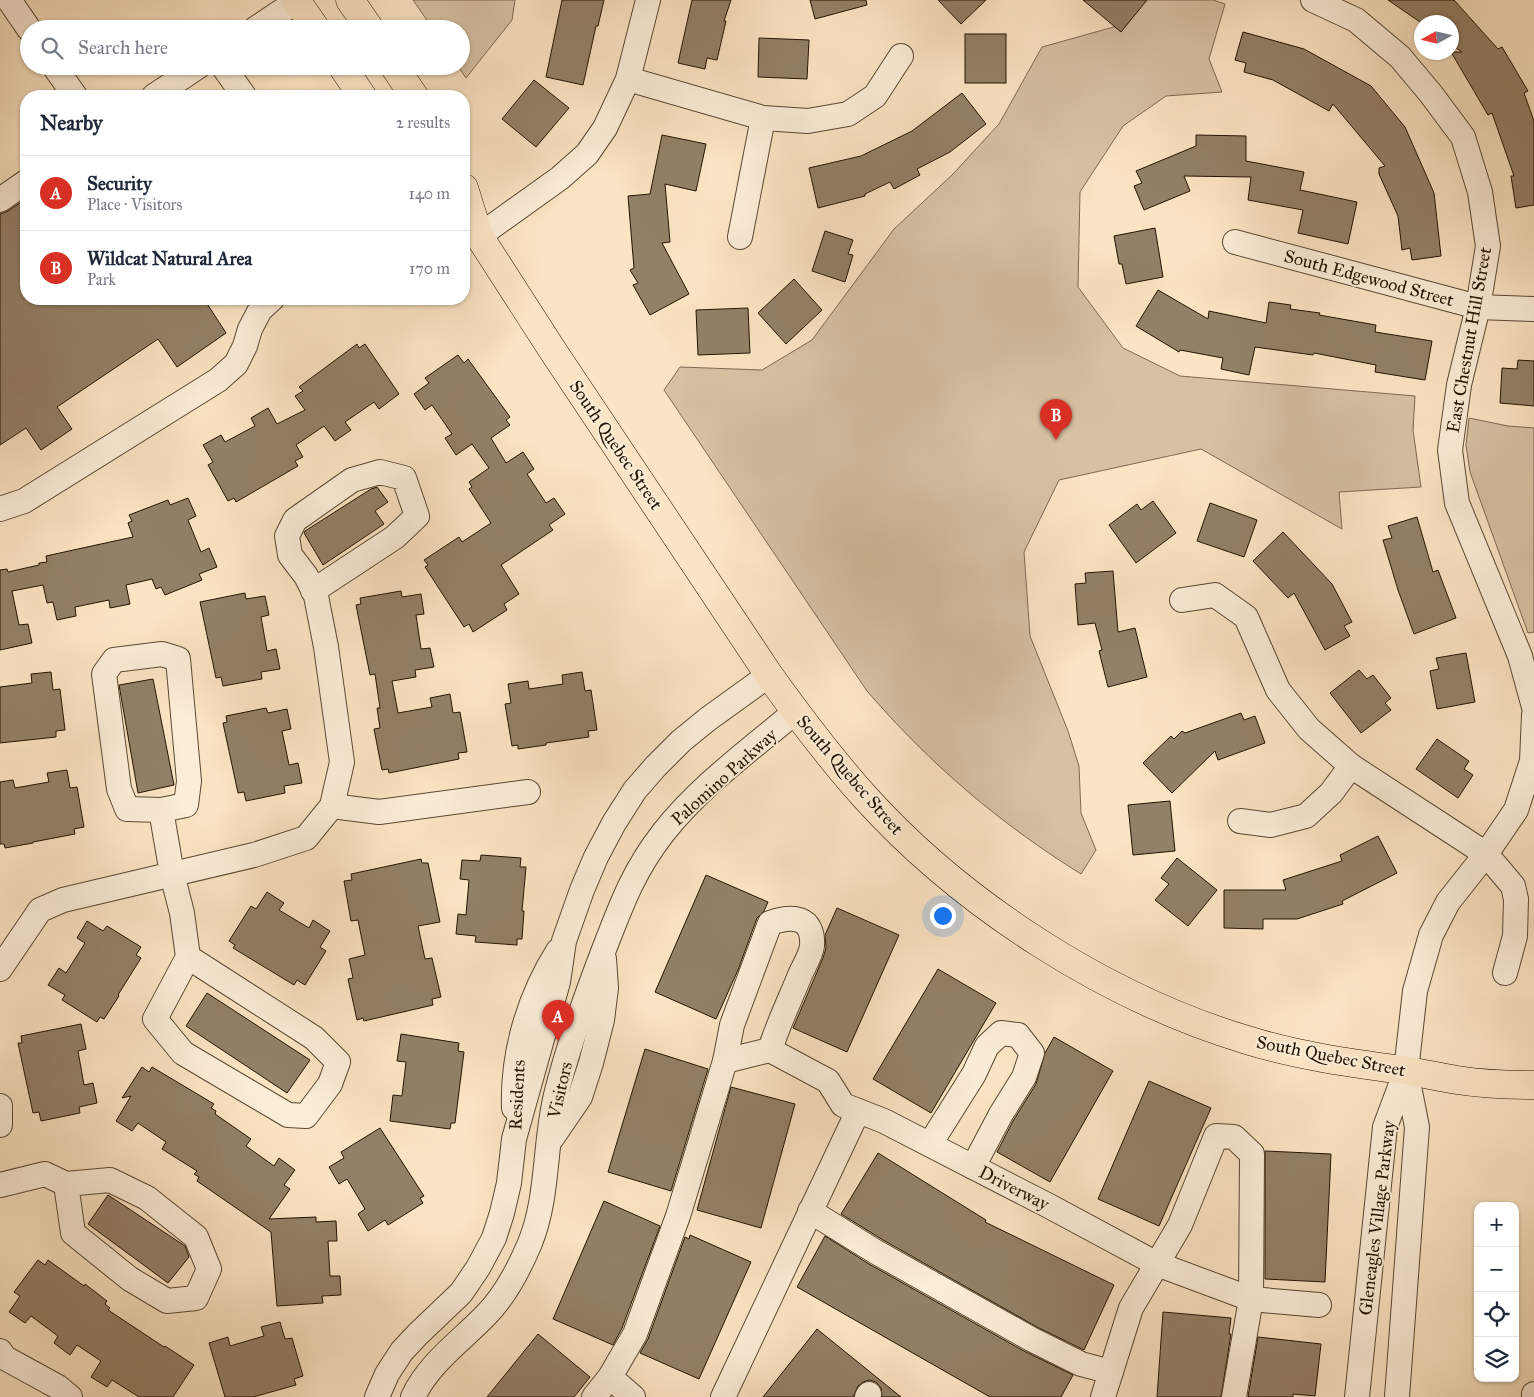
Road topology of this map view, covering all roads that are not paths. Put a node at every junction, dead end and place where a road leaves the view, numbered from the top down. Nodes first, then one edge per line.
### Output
1 (10, 0) edge
2 (350, 0) edge
3 (648, 0) edge
4 (1313, 0) edge
5 (297, 1) edge
6 (23, 20) edge
7 (268, 20) edge
8 (310, 20) edge
9 (364, 20) edge
10 (901, 56) dead end
11 (60, 75) edge
12 (186, 75) edge
13 (229, 75) edge
14 (348, 75) edge
15 (400, 75) edge
16 (628, 79) junction
17 (71, 90) edge
18 (163, 90) edge
19 (240, 90) edge
20 (358, 90) edge
21 (410, 90) edge
22 (763, 118) junction
23 (20, 186) edge
24 (0, 200) edge
25 (471, 230) edge
26 (740, 236) dead end
27 (1235, 242) dead end
28 (265, 305) edge
29 (1478, 307) junction
30 (1534, 309) edge
31 (0, 509) edge
32 (314, 591) junction
33 (1182, 600) dead end
34 (769, 675) junction
35 (1534, 707) edge
36 (795, 712) junction
37 (1534, 715) edge
38 (1351, 766) junction
39 (528, 792) dead end
40 (332, 806) junction
41 (161, 810) junction
42 (1240, 821) dead end
43 (1486, 854) junction
44 (172, 874) junction
45 (603, 952) joint
46 (188, 957) junction
47 (0, 969) edge
48 (1505, 973) dead end
49 (770, 1050) junction
50 (725, 1061) junction
51 (1406, 1071) junction
52 (1534, 1085) edge
53 (0, 1106) edge
54 (858, 1111) junction
55 (0, 1125) edge
56 (930, 1144) junction
57 (973, 1167) junction
58 (66, 1184) junction
59 (0, 1185) edge
60 (810, 1211) junction
61 (1157, 1264) junction
62 (1251, 1299) junction
63 (1319, 1305) dead end
64 (0, 1351) edge
65 (1111, 1372) junction
66 (610, 1377) junction
67 (70, 1397) edge
68 (378, 1397) edge
69 (413, 1397) edge
70 (594, 1397) edge
71 (633, 1397) edge
72 (723, 1397) edge
73 (1103, 1397) edge
74 (1234, 1397) edge
75 (1357, 1397) edge
76 (1397, 1397) edge

1 - 6 street
2 - 9 main road
3 - 16 street
4 - 29 street, East Chestnut Hill Street
5 - 7 street
5 - 8 main road
10 - 22 street
11 - 17 street
12 - 18 street
13 - 19 street
14 - 20 main road
15 - 21 main road
16 - 22 street
16 - 25 street
22 - 26 street
23 - 24 street
25 - 34 main road, South Quebec Street
27 - 29 street, South Edgewood Street
28 - 31 street
29 - 30 street, South Edgewood Street
29 - 35 street, East Chestnut Hill Street
32 - 32 street
32 - 40 street
33 - 38 street
34 - 36 main road, South Quebec Street
34 - 68 street, Visitors
36 - 45 street, Palomino Parkway
36 - 51 main road, South Quebec Street
37 - 43 street
38 - 42 street
38 - 43 street
39 - 40 street
40 - 44 street
41 - 41 street
41 - 44 street
43 - 48 street
43 - 51 street
44 - 46 street
44 - 47 street
45 - 69 street, Residents
46 - 46 street
49 - 50 street
49 - 50 street
49 - 54 street, Driverway
50 - 66 street
51 - 52 main road, South Quebec Street
51 - 75 street, Gleneagles Village Parkway
51 - 76 street, Gleneagles Village Parkway
53 - 55 street
54 - 56 street, Driverway
54 - 60 street
56 - 57 street, Driverway
56 - 57 street
57 - 61 street, Driverway
58 - 58 street
58 - 59 street
60 - 65 street
60 - 72 street
61 - 62 street, Driverway
61 - 62 street
61 - 65 street
62 - 63 street, Driverway
62 - 74 street
64 - 67 street
65 - 73 street
66 - 70 street
66 - 71 street

